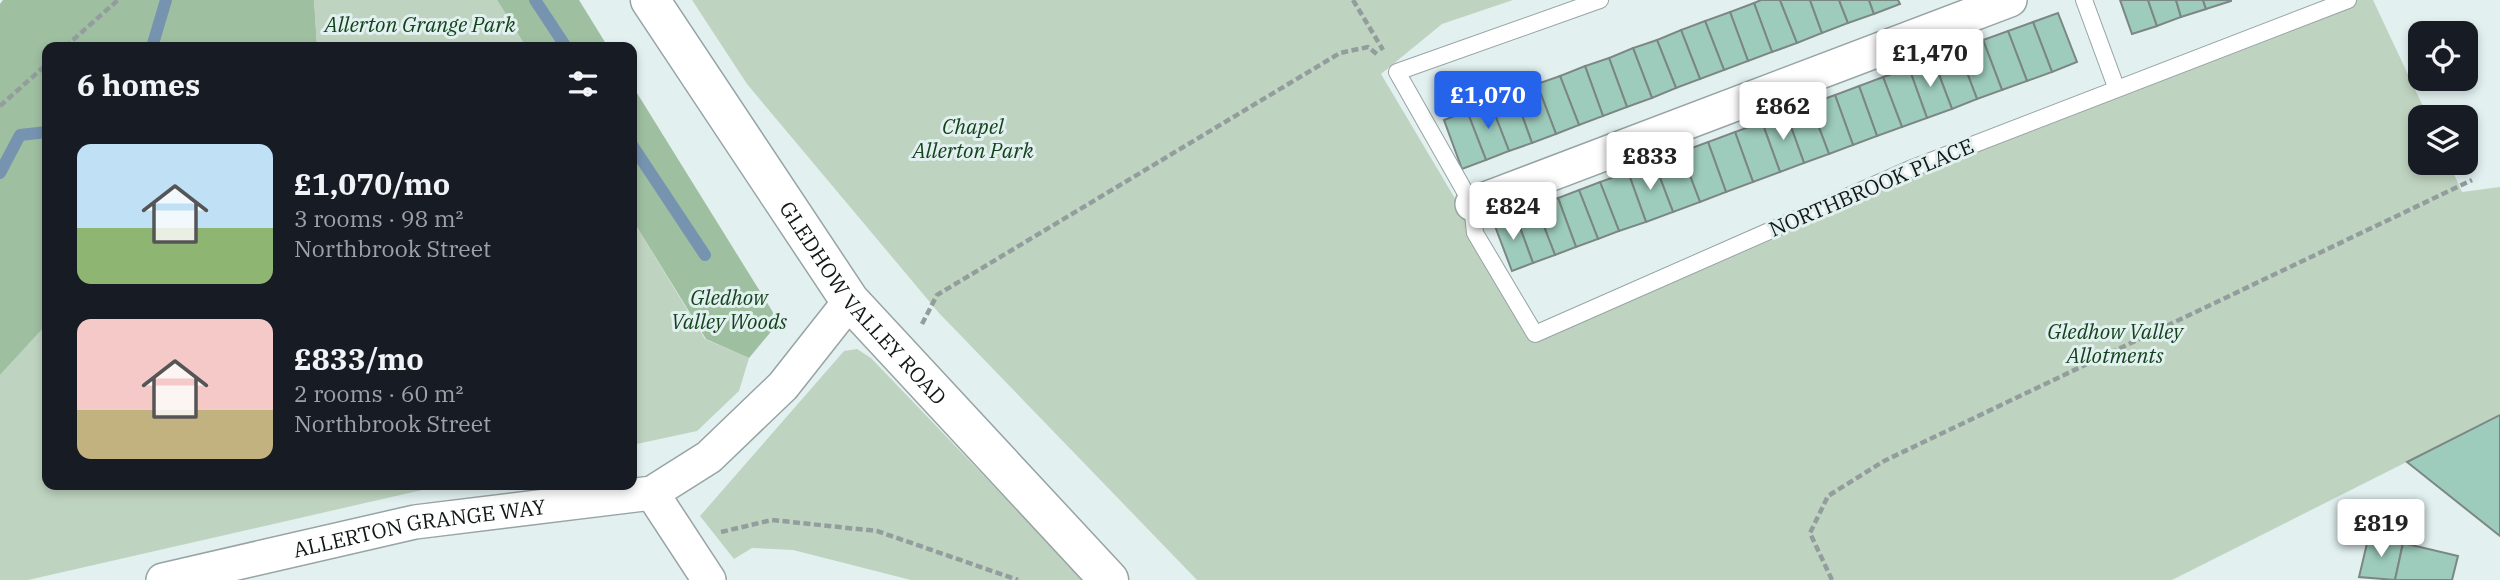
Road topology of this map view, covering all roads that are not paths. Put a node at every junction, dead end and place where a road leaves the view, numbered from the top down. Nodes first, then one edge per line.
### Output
1 (650, 0) edge
2 (1600, 0) edge
3 (2010, 0) edge
4 (2084, 0) edge
5 (2348, 0) edge
6 (2116, 87) junction
7 (1472, 204) junction
8 (849, 301) junction
9 (652, 493) junction
10 (163, 580) edge
11 (709, 580) edge
12 (1109, 580) edge

1 - 8 street, GLEDHOW VALLEY ROAD
2 - 7 lane
3 - 7 street
4 - 6 lane
5 - 6 lane, NORTHBROOK PLACE
6 - 7 lane, NORTHBROOK PLACE
8 - 9 street, ALLERTON GRANGE WAY
8 - 12 street, GLEDHOW VALLEY ROAD
9 - 10 street, ALLERTON GRANGE WAY
9 - 11 street

